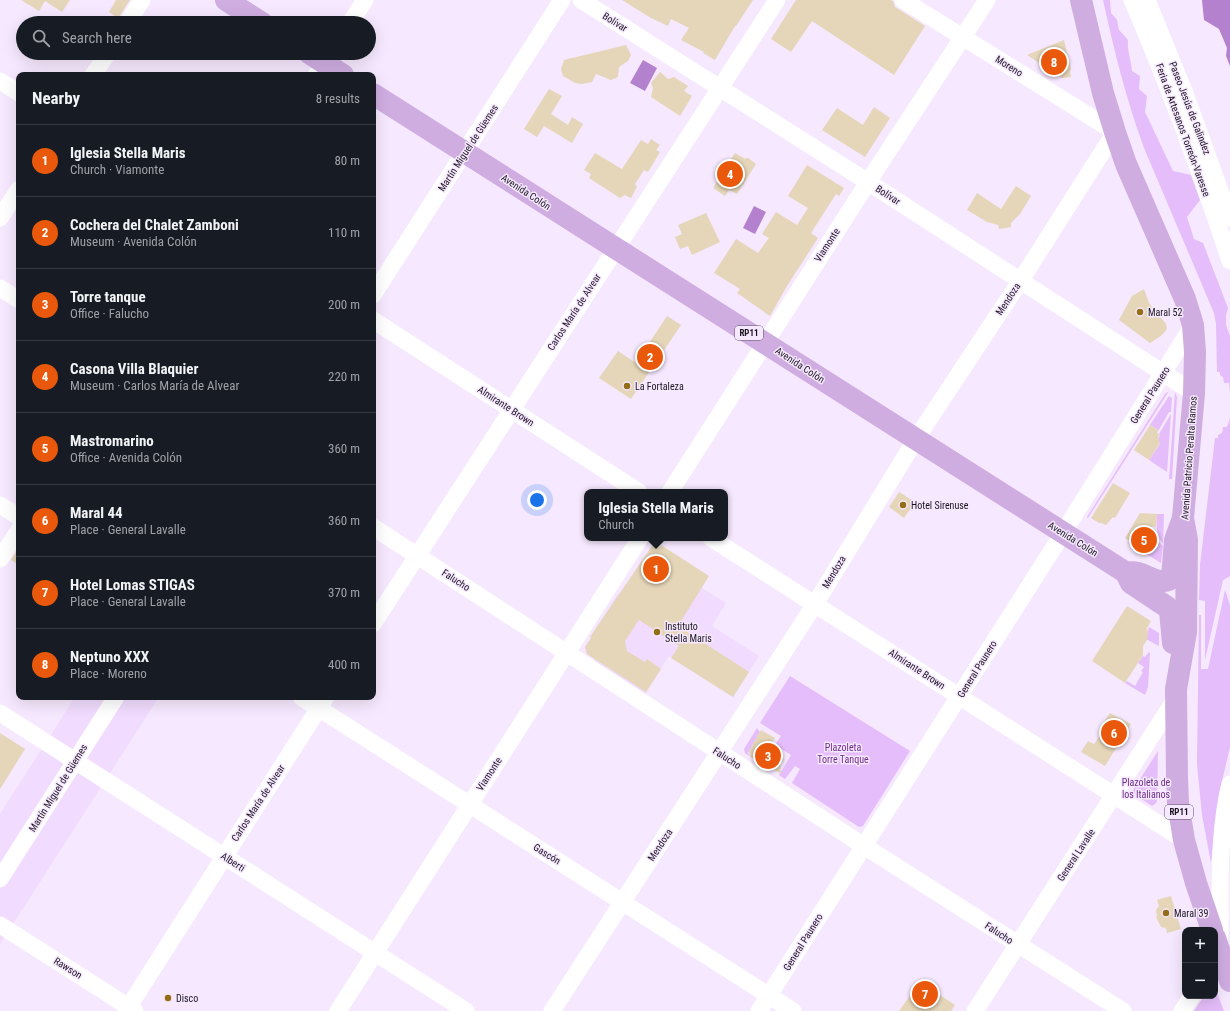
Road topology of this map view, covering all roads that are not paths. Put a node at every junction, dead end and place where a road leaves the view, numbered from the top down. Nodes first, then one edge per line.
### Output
1 (142, 0) edge
2 (226, 0) edge
3 (365, 0) edge
4 (562, 0) edge
5 (581, 0) edge
6 (777, 0) edge
7 (903, 0) edge
8 (987, 0) edge
9 (1081, 0) edge
10 (1132, 0) edge
11 (1147, 0) edge
12 (132, 16) edge
13 (251, 16) edge
14 (355, 16) edge
15 (962, 37) junction
16 (103, 60) edge
17 (320, 61) edge
18 (95, 72) edge
19 (338, 72) edge
20 (0, 81) edge
21 (719, 88) junction
22 (16, 91) edge
23 (376, 96) edge
24 (1115, 132) junction
25 (465, 152) junction
26 (868, 182) junction
27 (16, 194) edge
28 (0, 218) edge
29 (1230, 218) edge
30 (615, 249) junction
31 (1230, 261) edge
32 (1021, 280) junction
33 (0, 288) edge
34 (376, 290) edge
35 (16, 298) edge
36 (376, 322) edge
37 (1194, 325) junction
38 (765, 343) junction
39 (1164, 373) junction
40 (1194, 393) junction
41 (510, 410) junction
42 (916, 439) junction
43 (634, 489) edge
44 (672, 489) edge
45 (0, 505) edge
46 (16, 515) edge
47 (1184, 518) junction
48 (376, 529) edge
49 (1063, 533) junction
50 (16, 535) edge
51 (638, 541) edge
52 (716, 541) edge
53 (417, 555) junction
54 (0, 559) edge
55 (1125, 572) junction
56 (815, 604) junction
57 (376, 619) edge
58 (567, 653) junction
59 (1176, 694) junction
60 (959, 696) junction
61 (114, 700) edge
62 (312, 700) edge
63 (323, 703) edge
64 (0, 713) edge
65 (719, 753) junction
66 (75, 761) junction
67 (1230, 784) edge
68 (1114, 795) junction
69 (470, 804) junction
70 (1184, 840) junction
71 (864, 846) junction
72 (224, 856) junction
73 (0, 879) edge
74 (623, 902) junction
75 (0, 925) edge
76 (1211, 927) edge
77 (1218, 927) edge
78 (1018, 945) junction
79 (1218, 951) edge
80 (375, 953) junction
81 (1230, 981) edge
82 (769, 995) junction
83 (1190, 999) edge
84 (130, 1010) edge
85 (338, 1011) edge
86 (466, 1011) edge
87 (552, 1011) edge
88 (759, 1011) edge
89 (793, 1011) edge
90 (975, 1011) edge
91 (1123, 1011) edge
92 (1182, 1011) edge

1 - 12 street
2 - 13 main road
3 - 14 street
4 - 25 street, Martín Miguel de Güemes
5 - 21 street, Bolívar
6 - 21 street, Carlos María de Alvear
7 - 15 street, Moreno
8 - 15 street, Viamonte
9 - 24 main road, Avenida Patricio Peralta Ramos / RP11
10 - 31 street, Feria de Artesanos Torreón-Varesse
11 - 29 street, Paseo Jesús de Galindez
15 - 24 street, Moreno
15 - 26 street, Viamonte
16 - 18 street
17 - 19 main road
20 - 22 street
21 - 26 street, Bolívar
21 - 30 street, Carlos María de Alvear
23 - 25 main road, Avenida Colón / RP11
24 - 32 street, Mendoza
24 - 37 main road, Avenida Patricio Peralta Ramos / RP11
25 - 30 main road, Avenida Colón / RP11
25 - 34 street, Martín Miguel de Güemes
26 - 32 street, Bolívar
26 - 38 street, Viamonte
27 - 28 street
30 - 38 main road, Avenida Colón / RP11
30 - 41 street, Carlos María de Alvear
32 - 39 street, Bolívar
32 - 42 street, Mendoza
33 - 35 street
36 - 41 street, Almirante Brown
37 - 39 street, General Paunero
37 - 40 main road, Avenida Patricio Peralta Ramos / RP11
38 - 42 main road, Avenida Colón / RP11
38 - 44 street, Viamonte
39 - 40 street, Bolívar
39 - 49 street, General Paunero
40 - 47 main road, Avenida Patricio Peralta Ramos / RP11
41 - 43 street, Almirante Brown
41 - 53 street, Carlos María de Alvear
42 - 49 main road, Avenida Colón / RP11
42 - 56 street, Mendoza
45 - 46 street
47 - 55 main road, RP11
47 - 59 main road, Avenida Patricio Peralta Ramos / RP11
48 - 53 street, Falucho
49 - 55 main road, Avenida Colón / RP11
49 - 60 street, General Paunero
50 - 54 street
51 - 58 street, Viamonte
52 - 56 street, Almirante Brown
53 - 57 street, Carlos María de Alvear
53 - 58 street, Falucho
55 - 59 main road, RP11
56 - 60 street, Almirante Brown
56 - 65 street, Mendoza
58 - 65 street, Falucho
58 - 69 street, Viamonte
59 - 68 street, General Lavalle
59 - 70 main road, Avenida Patricio Peralta Ramos / RP11
60 - 68 street, Almirante Brown
60 - 71 street, General Paunero
61 - 66 street, Martín Miguel de Güemes
62 - 63 street, Gascón
63 - 69 street, Gascón
63 - 72 street, Carlos María de Alvear
64 - 66 street, Alberti
65 - 71 street, Falucho
65 - 74 street, Mendoza
66 - 72 street, Alberti
66 - 73 street, Martín Miguel de Güemes
67 - 77 street
68 - 70 street, Almirante Brown
68 - 78 street, General Lavalle
69 - 74 street, Gascón
69 - 80 street, Viamonte
70 - 76 main road, Avenida Patricio Peralta Ramos / RP11
71 - 78 street, Falucho
71 - 82 street, General Paunero
72 - 80 street, Alberti
72 - 84 street, Carlos María de Alvear
74 - 82 street, Gascón
74 - 87 street, Mendoza
75 - 84 street, Rawson
78 - 90 street, General Lavalle
78 - 91 street, Falucho
79 - 81 main road
80 - 85 street, Viamonte
80 - 86 street, Alberti
82 - 88 street, General Paunero
82 - 89 street, Gascón
83 - 92 street

